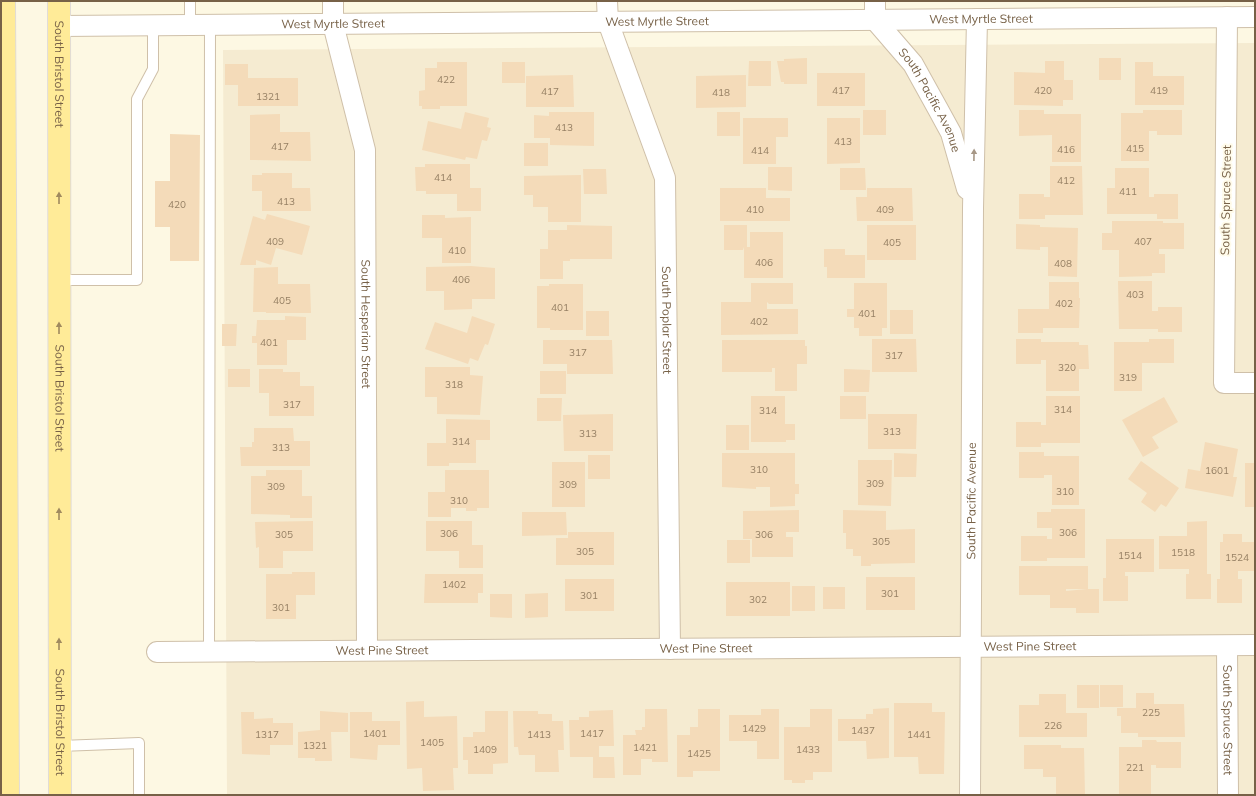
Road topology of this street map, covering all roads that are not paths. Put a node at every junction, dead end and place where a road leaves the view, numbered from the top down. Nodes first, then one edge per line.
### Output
1 (4, 1) edge
2 (59, 1) edge
3 (190, 1) edge
4 (333, 1) edge
5 (607, 1) edge
6 (1146, 9) edge
7 (875, 10) edge
8 (1228, 17) junction
9 (1255, 17) edge
10 (977, 19) junction
11 (608, 22) junction
12 (333, 24) junction
13 (200, 25) junction
14 (3, 26) edge
15 (59, 26) junction
16 (153, 26) junction
17 (972, 208) junction
18 (59, 280) junction
19 (1255, 383) edge
20 (1255, 645) edge
21 (1227, 646) junction
22 (969, 647) junction
23 (670, 649) junction
24 (367, 650) junction
25 (157, 652) dead end
26 (209, 652) junction
27 (60, 746) junction
28 (8, 795) edge
29 (60, 795) edge
30 (139, 795) edge
31 (970, 795) edge
32 (1228, 795) edge

1 - 14 main road
2 - 15 main road, South Bristol Street
3 - 13 lane
4 - 12 street, South Hesperian Street
5 - 11 street, South Poplar Street
6 - 8 street, West Myrtle Street
6 - 10 street, West Myrtle Street
7 - 10 street, West Myrtle Street
7 - 11 street, West Myrtle Street
7 - 17 street, South Pacific Avenue
8 - 9 street, West Myrtle Street
8 - 19 street, South Spruce Street
17 -> 10 street, South Pacific Avenue
11 - 12 street, West Myrtle Street
11 - 23 street, South Poplar Street
12 - 13 street, West Myrtle Street
12 - 24 street, South Hesperian Street
13 - 16 street, West Myrtle Street
13 - 26 lane
14 - 28 main road
15 - 16 street, West Myrtle Street
18 -> 15 main road, South Bristol Street
16 - 18 lane
17 - 22 street, South Pacific Avenue
27 -> 18 main road, South Bristol Street
20 - 21 street, West Pine Street
21 - 22 street, West Pine Street
21 - 32 street, South Spruce Street
22 - 23 street, West Pine Street
22 - 31 street, South Pacific Avenue
23 - 24 street, West Pine Street
24 - 26 street, West Pine Street
25 - 26 street, West Pine Street
27 - 29 main road, South Bristol Street
27 - 30 lane

